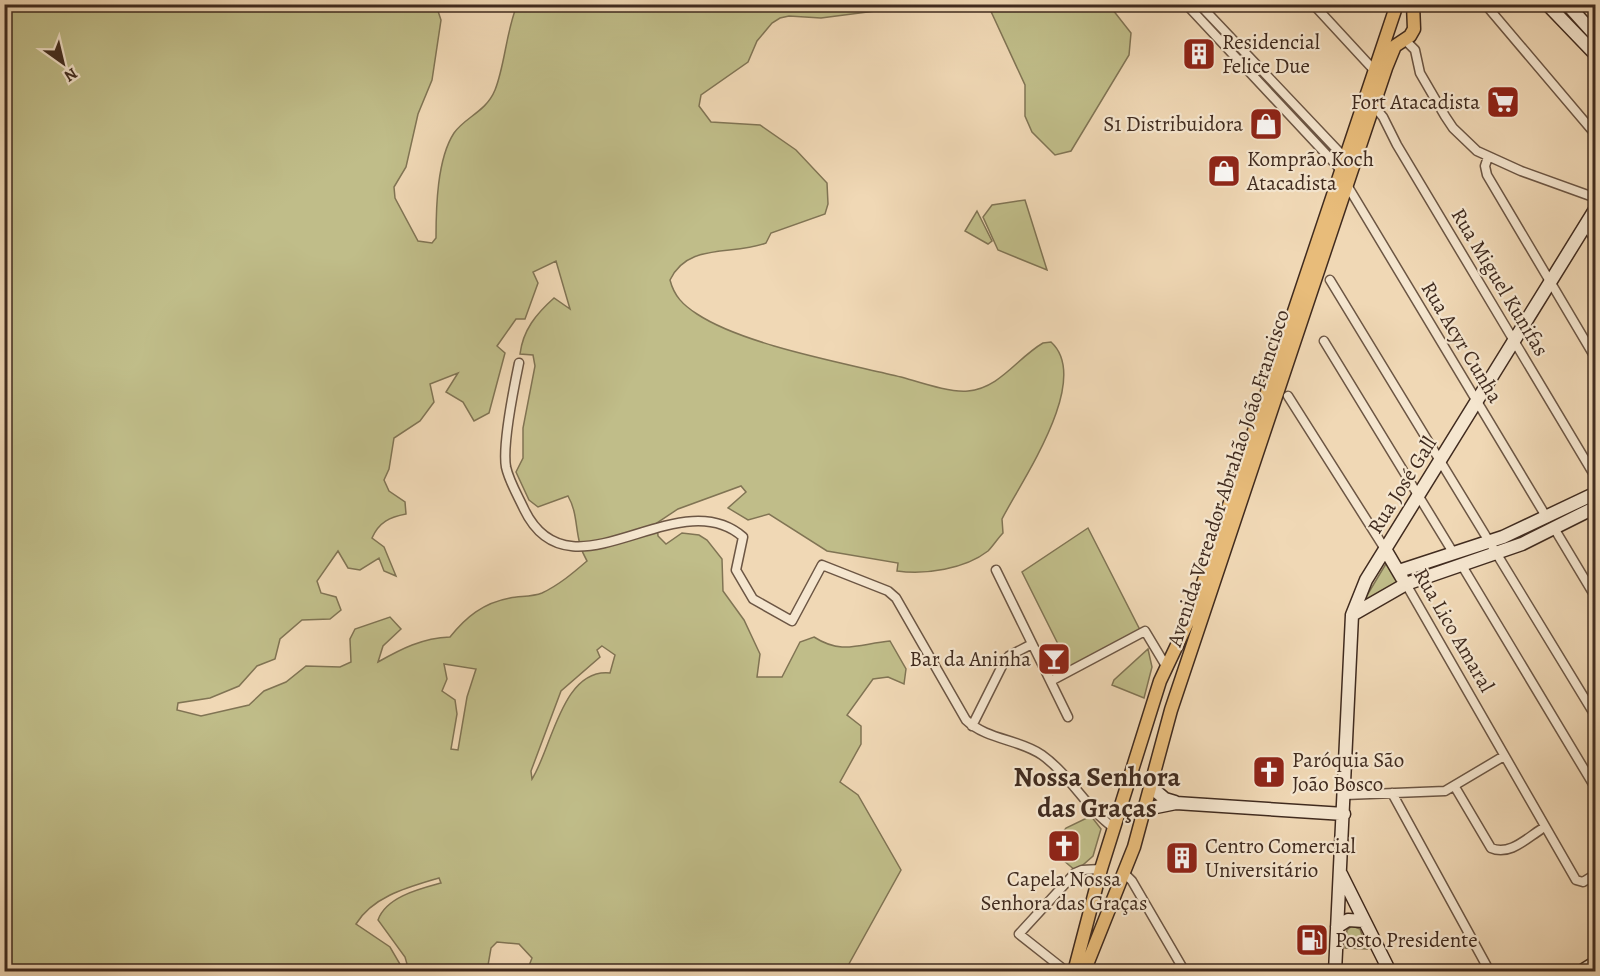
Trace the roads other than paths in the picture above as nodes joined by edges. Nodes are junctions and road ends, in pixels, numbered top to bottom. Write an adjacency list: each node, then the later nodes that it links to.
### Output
1 (1199, 4): 13 (street)
2 (1313, 4): 14 (street)
3 (1396, 4): 9 (main road, Avenida Vereador Abrahão João Francisco)
4 (1413, 4): 11 (main road, Avenida Vereador Abrahão João Francisco)
5 (1485, 4): 19 (street)
6 (1547, 4): 12 (main road)
7 (1567, 4): 10 (main road)
8 (1190, 6): 15 (street)
9 (1391, 20): 11 (main road); 14 (main road, Avenida Vereador Abrahão João Francisco)
10 (1596, 36)
11 (1404, 39): 16 (main road, Avenida Vereador Abrahão João Francisco); 20 (street)
12 (1594, 50)
13 (1257, 65): 15 (street); 17 (street)
14 (1373, 69): 21 (main road, Avenida Vereador Abrahão João Francisco)
15 (1250, 72): 18 (street)
16 (1373, 105): 22 (main road, Avenida Vereador Abrahão João Francisco); 29 (street, Rua Miguel Kunifas)
17 (1308, 119): 18 (street); 21 (street)
18 (1301, 127): 21 (street)
19 (1596, 135)
20 (1488, 157): 23 (street); 28 (street)
21 (1342, 163): 50 (main road, Avenida Vereador Abrahão João Francisco)
22 (1347, 185): 34 (street, Rua Acyr Cunha); 52 (main road, Avenida Vereador Abrahão João Francisco)
23 (1596, 198)
24 (1596, 208): 25 (main road, Rua José Gall)
25 (1585, 224): 26 (street); 28 (main road, Rua José Gall)
26 (1596, 242)
27 (1330, 280): 35 (street)
28 (1550, 282): 29 (main road, Rua José Gall); 31 (street)
29 (1514, 341): 34 (main road, Rua José Gall); 36 (street, Rua Miguel Kunifas)
30 (1324, 342): 38 (street)
31 (1596, 359)
32 (519, 363): 55 (street)
33 (1288, 396): 42 (street, Rua Lico Amaral)
34 (1477, 401): 35 (main road, Rua José Gall); 40 (street, Rua Acyr Cunha)
35 (1441, 459): 38 (main road, Rua José Gall); 41 (street)
36 (1596, 478)
37 (1596, 493): 40 (main road)
38 (1419, 494): 42 (main road, Rua José Gall); 43 (street)
39 (1596, 507): 40 (main road)
40 (1551, 523): 41 (main road); 47 (street, Rua Acyr Cunha)
41 (1494, 547): 43 (main road); 54 (street)
42 (1385, 549): 45 (main road, Rua Lico Amaral); 48 (main road, Rua José Gall)
43 (1458, 559): 45 (main road); 46 (main road); 59 (street)
44 (996, 570): 49 (street)
45 (1399, 571): 46 (main road, Rua Lico Amaral)
46 (1406, 584): 48 (main road); 56 (street, Rua Lico Amaral)
47 (1596, 598)
48 (1352, 615): 61 (main road, Rua José Gall)
49 (1032, 644): 51 (street); 55 (street)
50 (1166, 666): 51 (street); 52 (main road); 66 (main road, Avenida Vereador Abrahão João Francisco)
51 (1051, 681): 53 (street)
52 (1179, 688): 57 (main road, Avenida Vereador Abrahão João Francisco)
53 (1068, 717)
54 (1596, 717)
55 (972, 726): 66 (street)
56 (1504, 756): 58 (street); 72 (street, Rua Lico Amaral)
57 (1150, 787): 62 (main road); 63 (main road, Avenida Vereador Abrahão João Francisco)
58 (1455, 787): 60 (street); 67 (street)
59 (1596, 789)
60 (1392, 793): 61 (street); 83 (street)
61 (1345, 795): 65 (main road, Rua José Gall)
62 (1176, 803): 63 (main road); 64 (main road)
63 (1144, 813): 70 (main road, Avenida Vereador Abrahão João Francisco)
64 (1319, 813): 65 (main road); 68 (main road)
65 (1344, 814): 68 (main road, Rua José Gall)
66 (1113, 828): 69 (main road, Avenida Vereador Abrahão João Francisco)
67 (1540, 830)
68 (1343, 838): 71 (main road, Rua José Gall)
69 (1101, 869): 70 (main road); 78 (main road, Avenida Vereador Abrahão João Francisco); 78 (street)
70 (1124, 873): 79 (main road, Avenida Vereador Abrahão João Francisco); 80 (street)
71 (1340, 873): 73 (main road); 74 (main road, Rua José Gall)
72 (1596, 874)
73 (1354, 901): 74 (main road); 75 (main road)
74 (1337, 906): 76 (main road, Rua José Gall)
75 (1364, 921): 76 (main road); 82 (main road)
76 (1337, 927): 81 (main road, Rua José Gall)
77 (1596, 962): 84 (main road)
78 (1068, 970)
79 (1084, 972)
80 (1185, 972)
81 (1335, 972)
82 (1390, 972)
83 (1490, 972)
84 (1580, 972)

